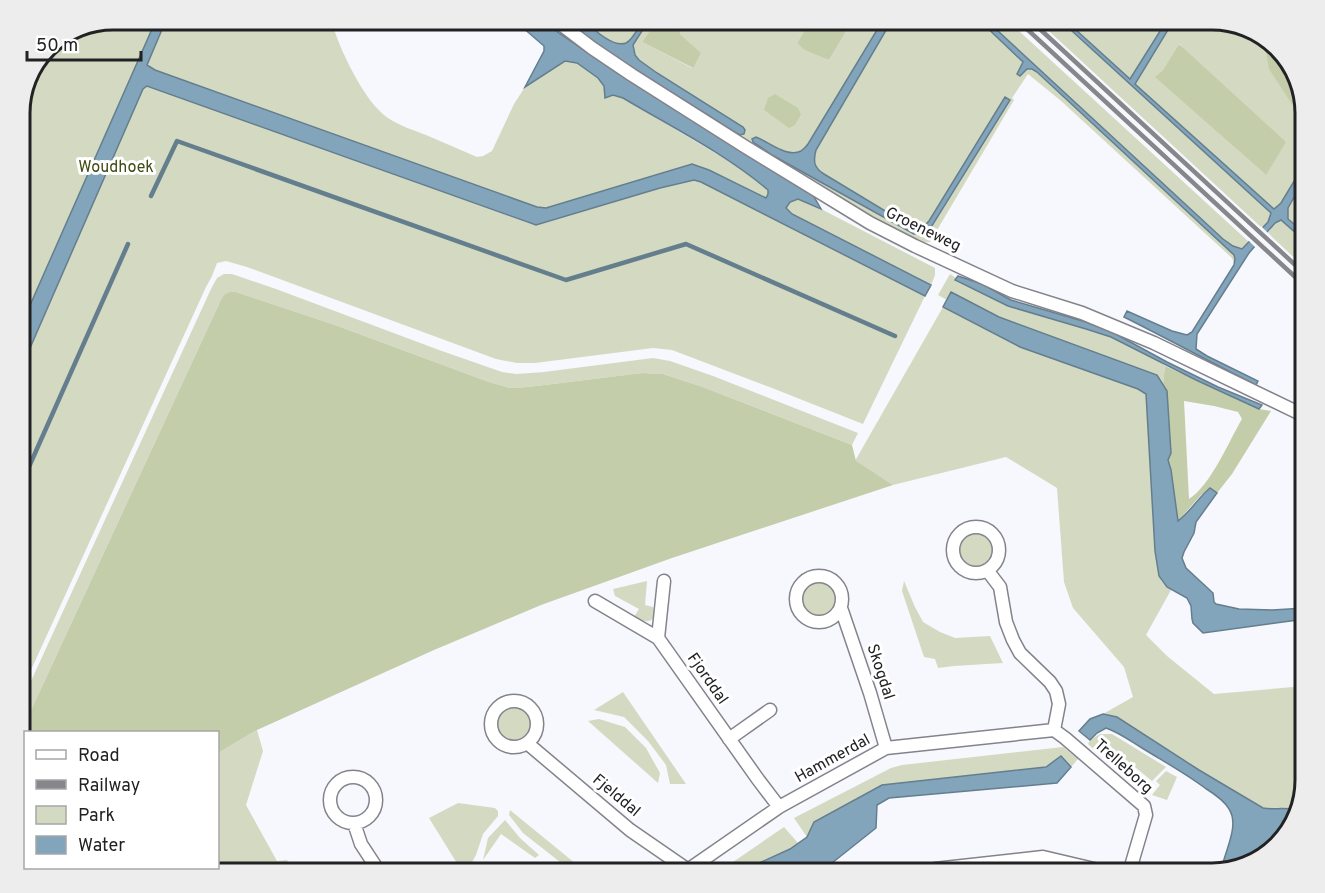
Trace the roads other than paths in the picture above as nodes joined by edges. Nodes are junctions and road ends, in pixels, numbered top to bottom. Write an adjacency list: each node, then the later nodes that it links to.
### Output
1 (568, 30): 2 (street, Groeneweg)
2 (1295, 411)
3 (987, 570): 9 (street)
4 (664, 581): 7 (street)
5 (595, 601): 7 (street, Fjorddal)
6 (841, 608): 12 (street, Skogdal)
7 (658, 638): 10 (street, Fjorddal)
8 (770, 711): 10 (street)
9 (1054, 730): 12 (street, Hammerdal); 20 (street, Trelleborg)
10 (729, 739): 13 (street, Fjorddal)
11 (527, 743): 16 (street, Fjelddal)
12 (886, 748): 13 (street, Hammerdal)
13 (779, 807): 17 (street, Hammerdal)
14 (354, 823): 15 (street)
15 (373, 863)
16 (676, 863)
17 (701, 863)
18 (981, 863): 19 (street)
19 (1071, 863)
20 (1132, 863)

